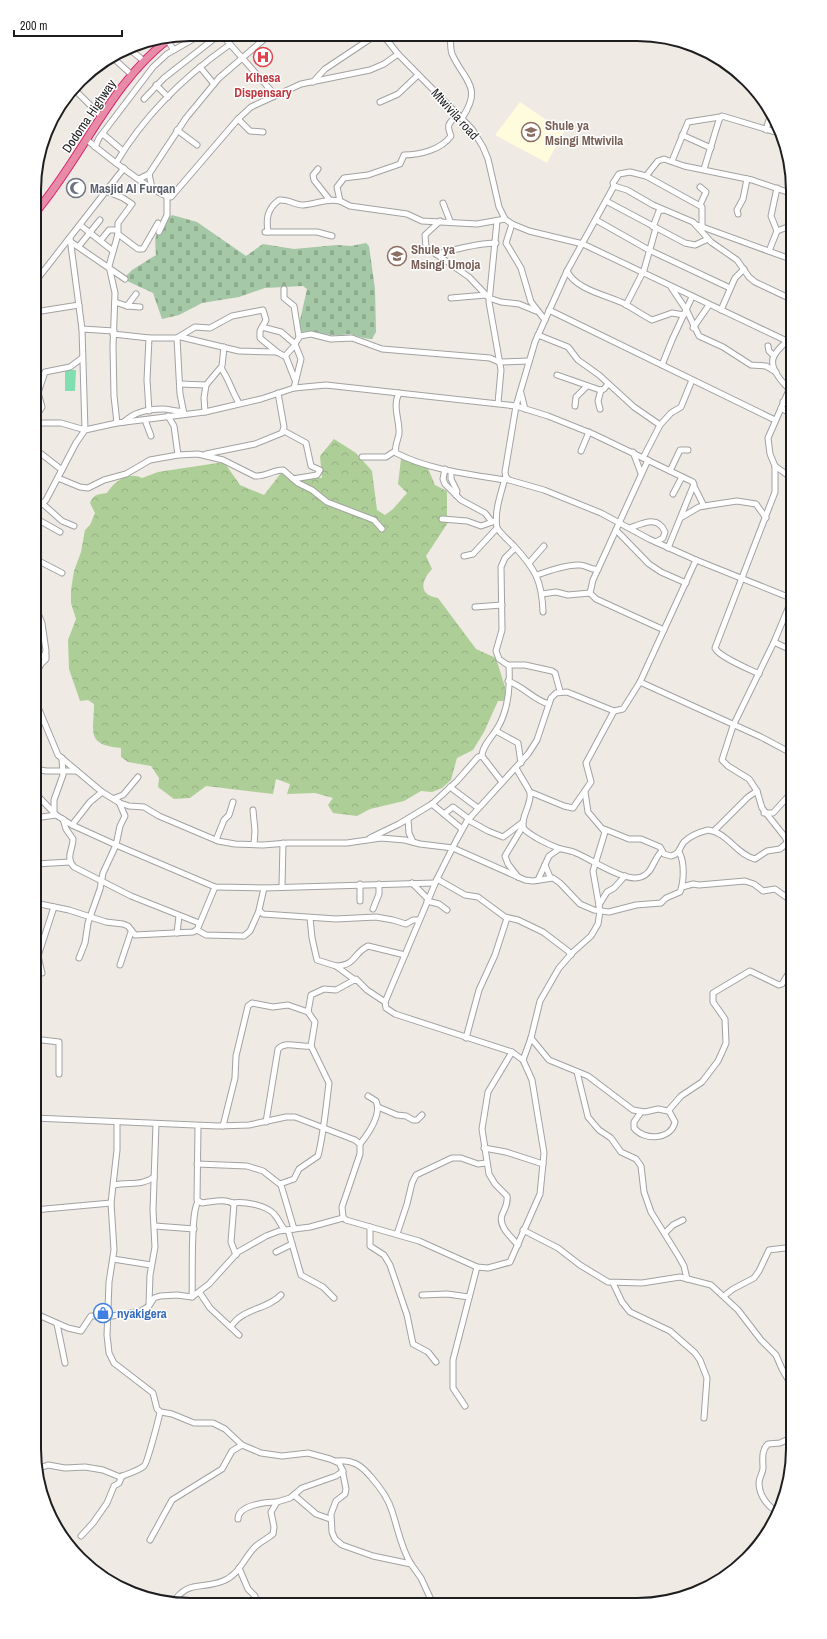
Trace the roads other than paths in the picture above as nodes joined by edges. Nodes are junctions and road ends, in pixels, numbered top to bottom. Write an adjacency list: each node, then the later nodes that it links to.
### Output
1 (190, 41): 11 (street)
2 (211, 41): 22 (street)
3 (226, 41): 10 (street)
4 (262, 41): 14 (street)
5 (367, 41): 20 (street)
6 (388, 41): 13 (street, Mtwivila road)
7 (451, 41): 28 (street)
8 (168, 43): 11 (street)
9 (155, 45): 16 (highway, Dodoma Highway)
10 (229, 45): 14 (street); 17 (street)
11 (174, 50): 37 (street)
12 (133, 52): 16 (street)
13 (398, 54): 19 (street, Mtwivila road); 20 (street)
14 (242, 58): 21 (street); 24 (street)
15 (116, 61): 18 (street)
16 (144, 61): 18 (highway, Dodoma Highway)
17 (200, 67): 21 (street); 25 (street)
18 (132, 75): 29 (highway, Dodoma Highway)
19 (418, 75): 27 (street); 28 (street, Mtwivila road)
20 (313, 82): 24 (street)
21 (214, 84): 33 (street)
22 (156, 86): 25 (street); 26 (street)
23 (78, 93): 29 (street)
24 (275, 95): 31 (street)
25 (168, 97): 43 (street)
26 (144, 99)
27 (380, 102)
28 (460, 116): 61 (street); 68 (street, Mtwivila road)
29 (102, 117): 39 (highway, Dodoma Highway)
30 (720, 117): 34 (street); 38 (street); 42 (street)
31 (238, 119): 35 (street); 59 (street)
32 (769, 120): 34 (street)
33 (177, 130): 40 (street); 49 (street)
34 (766, 130): 36 (street)
35 (264, 132)
36 (775, 132)
37 (103, 134): 41 (street); 43 (street)
38 (682, 134): 42 (street); 44 (street)
39 (87, 140): 41 (street); 65 (highway, Dodoma Highway)
40 (196, 145)
41 (95, 147): 45 (street)
42 (711, 148): 48 (street)
43 (123, 152): 45 (street)
44 (672, 161): 48 (street); 50 (street)
45 (116, 163): 46 (street)
46 (124, 168): 52 (street); 57 (street)
47 (318, 169): 60 (street)
48 (704, 169): 51 (street)
49 (150, 174): 52 (street); 55 (street)
50 (646, 176): 53 (street); 64 (street)
51 (747, 179): 56 (street); 67 (street)
52 (139, 180): 55 (street)
53 (614, 186): 62 (street); 66 (street)
54 (700, 187): 64 (street)
55 (152, 188): 59 (street)
56 (777, 188): 58 (street); 81 (street)
57 (106, 190): 75 (street); 83 (street)
58 (786, 191)
59 (167, 198): 84 (street)
60 (329, 199): 61 (street); 85 (street)
61 (340, 201): 71 (street)
62 (606, 201): 70 (street); 79 (street)
63 (443, 203): 72 (street)
64 (700, 205): 78 (street)
65 (41, 206)
66 (663, 210): 77 (street); 79 (street)
67 (738, 214)
68 (505, 219): 74 (street); 76 (street)
69 (100, 220): 82 (street)
70 (596, 220): 91 (street); 93 (street)
71 (440, 221): 72 (street); 96 (street)
72 (450, 221): 74 (street)
73 (158, 223): 83 (street)
74 (497, 223): 89 (street); 90 (street)
75 (80, 224): 82 (street); 87 (street)
76 (512, 224): 89 (street); 91 (street)
77 (696, 224): 78 (street); 86 (street)
78 (702, 226): 95 (street)
79 (654, 227): 86 (street); 93 (street)
80 (786, 228): 81 (street)
81 (777, 231): 95 (street)
82 (90, 232): 88 (street); 92 (street)
83 (117, 232): 88 (street); 94 (street)
84 (159, 232)
85 (332, 236)
86 (708, 239): 99 (street)
87 (70, 240): 92 (street); 102 (street); 114 (street)
88 (101, 240): 94 (street)
89 (506, 240): 121 (street)
90 (496, 243): 96 (street); 108 (street)
91 (583, 244): 100 (street); 101 (street)
92 (79, 246): 98 (street)
93 (649, 250): 101 (street); 105 (street)
94 (113, 251): 98 (street)
95 (769, 251): 97 (street)
96 (436, 254): 108 (street)
97 (786, 257)
98 (109, 266): 103 (street); 112 (street)
99 (744, 269): 105 (street); 110 (street)
100 (567, 271): 113 (street); 118 (street)
101 (642, 274): 104 (street); 113 (street)
102 (41, 275)
103 (125, 279)
104 (671, 287): 109 (street); 122 (street)
105 (730, 288): 119 (street)
106 (284, 289): 130 (street)
107 (136, 294): 116 (street)
108 (487, 297): 111 (street); 121 (street); 143 (street)
109 (692, 297): 115 (street); 122 (street)
110 (786, 297)
111 (451, 298)
112 (115, 302): 116 (street); 128 (street)
113 (626, 304): 122 (street)
114 (79, 305): 120 (street); 127 (street)
115 (709, 305): 119 (street); 123 (street)
116 (128, 306): 117 (street)
117 (140, 307)
118 (549, 310): 124 (street); 144 (street)
119 (721, 310): 133 (street)
120 (41, 311)
121 (536, 311): 124 (street)
122 (686, 313): 123 (street); 126 (street); 144 (street)
123 (700, 317): 126 (street)
124 (544, 320): 129 (street)
125 (262, 327): 132 (street); 135 (street); 138 (street)
126 (693, 328): 146 (street)
127 (82, 329): 128 (street); 141 (street)
128 (113, 333): 131 (street); 180 (street)
129 (538, 334): 142 (street); 152 (street)
130 (299, 337): 135 (street); 143 (street)
131 (149, 338): 132 (street); 171 (street)
132 (179, 338): 137 (street); 151 (street)
133 (786, 341)
134 (786, 342): 140 (street)
135 (295, 345): 139 (street); 148 (street)
136 (768, 346): 140 (street)
137 (224, 347): 138 (street); 145 (street)
138 (277, 352): 139 (street)
139 (285, 356): 148 (street)
140 (774, 356): 146 (street)
141 (82, 358): 150 (street); 182 (street)
142 (529, 361): 143 (street); 158 (street)
143 (499, 362): 165 (street)
144 (662, 365): 149 (street)
145 (221, 368): 153 (street); 164 (street)
146 (776, 372): 154 (street)
147 (556, 375): 155 (street)
148 (295, 380): 156 (street)
149 (692, 380): 177 (street); 181 (street)
150 (41, 383)
151 (180, 384): 153 (street); 174 (street)
152 (608, 384): 157 (street); 181 (street)
153 (206, 385): 173 (street)
154 (786, 385)
155 (587, 386): 157 (street); 167 (street)
156 (294, 388): 159 (street); 160 (street)
157 (601, 390): 170 (street)
158 (520, 392): 166 (street); 169 (street)
159 (278, 393): 164 (street); 183 (street)
160 (399, 393): 165 (street); 187 (street)
161 (786, 396): 163 (street)
162 (786, 401): 163 (street)
163 (783, 402): 168 (street)
164 (239, 403): 173 (street)
165 (498, 403): 166 (street)
166 (516, 406): 169 (street); 204 (street)
167 (575, 406)
168 (781, 408): 172 (street); 177 (street)
169 (525, 409): 184 (street)
170 (600, 409)
171 (148, 411): 174 (street); 178 (street)
172 (786, 411)
173 (205, 412): 174 (street)
174 (183, 413): 175 (street)
175 (168, 416): 176 (street); 192 (street)
176 (145, 420): 178 (street); 185 (street)
177 (775, 420): 195 (street)
178 (124, 423): 180 (street)
179 (41, 424): 182 (street)
180 (117, 424): 182 (street)
181 (660, 425): 194 (street)
182 (85, 430): 197 (street)
183 (284, 431): 191 (street); 205 (street)
184 (588, 432): 188 (street); 189 (street)
185 (151, 436)
186 (688, 450): 199 (street)
187 (395, 451): 193 (street); 196 (street)
188 (581, 451)
189 (633, 452): 194 (street); 200 (street)
190 (41, 454): 197 (street)
191 (202, 454): 192 (street); 205 (street)
192 (178, 455): 203 (street)
193 (362, 457)
194 (646, 459): 199 (street); 200 (street)
195 (775, 466): 201 (street); 212 (street)
196 (445, 469): 198 (street); 208 (street)
197 (62, 470): 203 (street)
198 (451, 471): 204 (street); 208 (street)
199 (670, 471): 202 (street)
200 (641, 473): 216 (street)
201 (786, 474)
202 (682, 477): 206 (street); 207 (street)
203 (58, 478): 209 (street)
204 (505, 478): 215 (street); 216 (street)
205 (293, 479): 220 (street)
206 (694, 486): 210 (street); 211 (street)
207 (673, 494)
208 (456, 495): 215 (street)
209 (43, 504): 217 (street)
210 (704, 506): 211 (street); 212 (street)
211 (682, 518): 226 (street)
212 (766, 518): 234 (street)
213 (442, 519): 215 (street)
214 (41, 521): 222 (street)
215 (494, 522): 218 (street)
216 (619, 522): 219 (street); 221 (street)
217 (74, 526)
218 (497, 528): 225 (street); 227 (street)
219 (630, 528): 223 (street); 223 (street)
220 (382, 529)
221 (616, 530): 231 (street); 235 (street)
222 (60, 532)
223 (656, 542): 226 (street)
224 (544, 546): 230 (street)
225 (516, 548): 230 (street); 239 (street)
226 (668, 548): 228 (street)
227 (464, 556)
228 (696, 560): 234 (street); 235 (street)
229 (41, 561): 232 (street)
230 (529, 563): 233 (street)
231 (598, 569): 233 (street); 236 (street)
232 (62, 573)
233 (537, 575): 237 (street)
234 (742, 579): 238 (street); 251 (street)
235 (686, 583): 244 (street)
236 (590, 593): 237 (street); 244 (street)
237 (542, 594): 241 (street)
238 (786, 597)
239 (502, 605): 240 (street); 250 (street)
240 (475, 607)
241 (543, 612)
242 (786, 613): 245 (street)
243 (41, 621): 247 (street)
244 (664, 630): 253 (street)
245 (774, 642): 246 (street); 251 (street)
246 (786, 648)
247 (46, 654): 248 (street); 249 (street)
248 (41, 655)
249 (41, 664)
250 (508, 665): 252 (street); 254 (street)
251 (759, 674): 258 (street)
252 (508, 681): 255 (street); 259 (street)
253 (640, 682): 256 (street); 258 (street)
254 (560, 691): 255 (street); 256 (street)
255 (549, 704): 263 (street)
256 (614, 711): 274 (street)
257 (41, 716): 262 (street)
258 (733, 726): 260 (street); 271 (street)
259 (496, 730): 261 (street); 263 (street)
260 (786, 751)
261 (482, 756): 269 (street); 270 (street)
262 (62, 758): 266 (street); 267 (street)
263 (521, 762): 264 (street)
264 (516, 768): 269 (street); 273 (street)
265 (41, 770): 266 (street)
266 (63, 770): 267 (street); 285 (street)
267 (78, 771): 272 (street)
268 (138, 777): 277 (street)
269 (502, 782): 281 (street)
270 (450, 787): 280 (street); 281 (street)
271 (757, 791): 284 (street); 295 (street)
272 (102, 792): 277 (street); 292 (street)
273 (530, 792): 279 (street); 291 (street)
274 (585, 792): 279 (street); 282 (street)
275 (41, 799): 285 (street)
276 (786, 799): 284 (street)
277 (117, 800): 297 (street); 303 (street)
278 (233, 802): 297 (street)
279 (577, 803): 282 (street)
280 (432, 804): 286 (street); 289 (street)
281 (478, 808): 290 (street)
282 (587, 808): 294 (street)
283 (253, 810): 301 (street)
284 (764, 813): 296 (street)
285 (55, 814): 287 (street); 288 (street)
286 (444, 814): 290 (street); 293 (street)
287 (41, 817)
288 (63, 819): 292 (street); 308 (street)
289 (408, 819): 298 (street); 299 (street)
290 (469, 819): 291 (street); 293 (street)
291 (523, 824): 305 (street); 313 (street)
292 (72, 825): 303 (street)
293 (462, 829): 304 (street)
294 (604, 829): 306 (street); 309 (street)
295 (714, 831): 302 (street); 307 (street)
296 (786, 839)
297 (216, 840): 301 (street)
298 (366, 840): 299 (street); 300 (street)
299 (412, 842): 304 (street)
300 (283, 843): 301 (street); 321 (street)
301 (254, 844)
302 (786, 844)
303 (116, 846): 315 (street); 322 (street)
304 (453, 848): 313 (street); 317 (street)
305 (559, 849): 309 (street); 311 (street)
306 (662, 851): 307 (street); 312 (street)
307 (679, 852): 324 (street)
308 (70, 862): 310 (street); 315 (street)
309 (595, 862): 312 (street); 329 (street)
310 (41, 864)
311 (545, 865): 314 (street); 316 (street)
312 (625, 876): 329 (street)
313 (519, 877): 316 (street)
314 (550, 877): 316 (street); 334 (street)
315 (102, 880): 335 (street); 336 (street)
316 (538, 880)
317 (436, 881): 318 (street); 326 (street); 338 (street)
318 (412, 883): 320 (street); 326 (street)
319 (360, 884): 320 (street); 321 (street); 327 (street)
320 (379, 884): 331 (street)
321 (282, 886): 323 (street)
322 (215, 887): 323 (street); 340 (street)
323 (264, 888): 333 (street)
324 (682, 888): 325 (street); 334 (street)
325 (786, 897)
326 (428, 900): 332 (street); 339 (street)
327 (360, 901)
328 (41, 904): 330 (street)
329 (599, 905): 334 (street)
330 (54, 907): 335 (street); 344 (street)
331 (374, 909)
332 (447, 910)
333 (259, 911): 337 (street); 341 (street)
334 (600, 911): 345 (street)
335 (90, 916): 342 (street); 347 (street)
336 (179, 916): 340 (street); 343 (street)
337 (310, 918): 339 (street); 349 (street)
338 (507, 918): 345 (street); 356 (street)
339 (419, 920): 346 (street)
340 (199, 924): 341 (street)
341 (197, 930): 343 (street)
342 (131, 932): 343 (street); 348 (street)
343 (177, 933)
344 (41, 947)
345 (571, 954): 357 (street)
346 (405, 955): 349 (street); 354 (street)
347 (79, 958)
348 (120, 964)
349 (336, 966): 353 (street)
350 (41, 969): 351 (street)
351 (42, 973)
352 (786, 977): 366 (street)
353 (355, 980): 354 (street); 355 (street)
354 (385, 1002): 356 (street)
355 (308, 1012): 359 (street); 374 (street)
356 (466, 1038): 360 (street)
357 (531, 1038): 361 (street); 362 (street)
358 (41, 1040): 363 (street)
359 (311, 1046): 371 (street); 375 (street)
360 (512, 1052): 361 (street); 377 (street)
361 (523, 1060): 380 (street)
362 (577, 1072): 367 (street); 396 (street)
363 (59, 1074)
364 (368, 1096): 365 (street)
365 (378, 1107): 368 (street); 376 (street)
366 (668, 1111): 367 (street); 367 (street)
367 (641, 1112)
368 (422, 1116)
369 (41, 1118): 370 (street)
370 (117, 1122): 372 (street); 383 (street)
371 (266, 1122): 374 (street); 375 (street)
372 (156, 1124): 373 (street); 381 (street)
373 (198, 1126): 374 (street); 379 (street)
374 (223, 1126)
375 (324, 1128): 376 (street); 382 (street)
376 (360, 1144): 388 (street)
377 (484, 1148): 378 (street); 380 (street)
378 (486, 1163): 397 (street); 399 (street)
379 (197, 1164): 382 (street); 384 (street)
380 (543, 1164): 395 (street)
381 (154, 1176): 383 (street); 390 (street)
382 (280, 1184): 393 (street)
383 (114, 1185): 385 (street)
384 (198, 1202): 386 (street); 392 (street)
385 (111, 1203): 387 (street); 403 (street)
386 (232, 1203): 394 (street); 402 (street)
387 (41, 1209)
388 (343, 1218): 391 (street); 393 (street)
389 (683, 1220): 396 (street)
390 (155, 1226): 392 (street); 404 (street)
391 (370, 1226): 397 (street); 421 (street)
392 (194, 1229): 412 (street)
393 (294, 1229): 394 (street)
394 (286, 1230): 398 (street); 402 (street)
395 (523, 1230): 399 (street); 407 (street)
396 (665, 1233): 406 (street)
397 (396, 1234): 405 (street)
398 (292, 1244): 401 (street); 414 (street)
399 (518, 1245): 405 (street)
400 (786, 1248): 411 (street)
401 (276, 1252)
402 (236, 1255): 408 (street)
403 (113, 1259): 404 (street); 417 (street)
404 (151, 1265): 415 (street)
405 (477, 1267): 413 (street)
406 (687, 1279): 407 (street); 411 (street)
407 (613, 1283): 426 (street)
408 (200, 1293): 412 (street); 419 (street)
409 (281, 1295): 419 (street)
410 (422, 1295): 413 (street)
411 (724, 1296): 423 (street)
412 (192, 1297): 415 (street)
413 (469, 1297): 424 (street)
414 (334, 1298)
415 (149, 1306): 417 (street)
416 (41, 1316): 418 (street)
417 (108, 1317): 418 (street); 425 (street)
418 (57, 1324): 422 (street)
419 (231, 1327): 420 (street)
420 (239, 1335)
421 (436, 1362)
422 (65, 1363)
423 (786, 1376)
424 (464, 1406)
425 (160, 1412): 428 (street); 432 (street)
426 (704, 1418)
427 (786, 1440): 435 (street)
428 (242, 1445): 429 (street); 439 (street)
429 (336, 1461): 431 (street); 440 (street)
430 (42, 1467): 432 (street)
431 (343, 1471): 433 (street); 437 (street)
432 (122, 1476): 438 (street)
433 (294, 1495): 434 (street); 437 (street)
434 (277, 1502): 436 (street); 441 (street)
435 (774, 1509)
436 (238, 1519)
437 (330, 1519): 440 (street)
438 (81, 1536)
439 (150, 1540)
440 (411, 1564): 444 (street)
441 (239, 1568): 442 (street); 443 (street)
442 (176, 1598)
443 (255, 1598)
444 (430, 1598)

